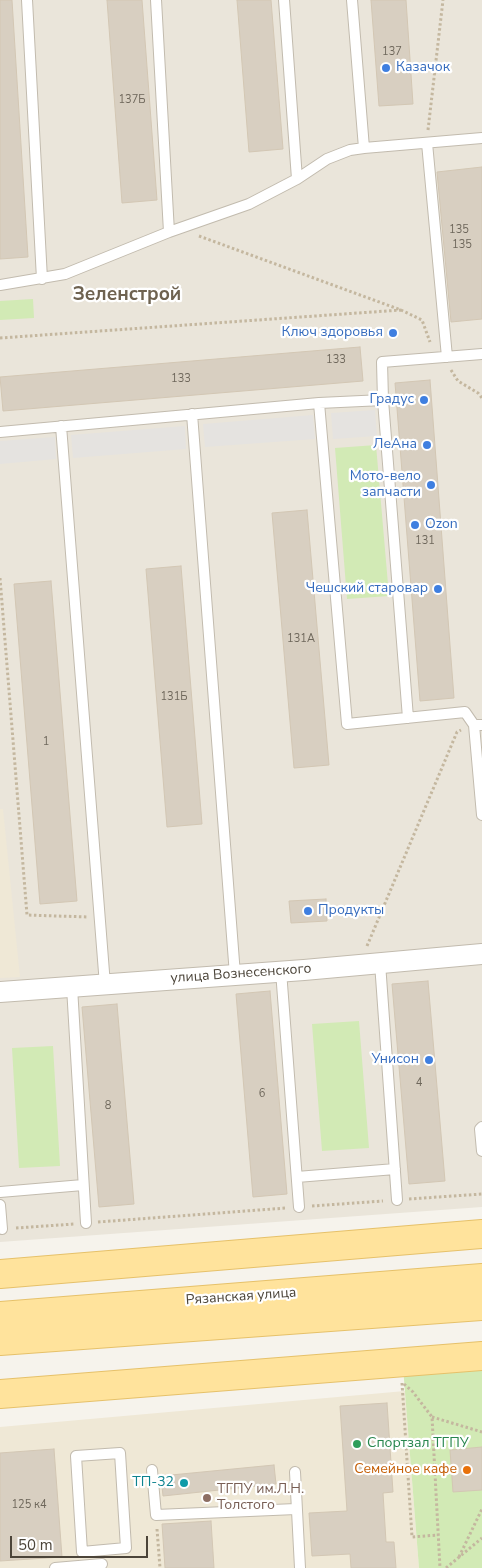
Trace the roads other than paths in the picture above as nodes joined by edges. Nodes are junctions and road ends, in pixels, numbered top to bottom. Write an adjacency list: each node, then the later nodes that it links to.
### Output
1 (27, 0): 10 (lane)
2 (156, 0): 9 (lane)
3 (284, 0): 8 (lane)
4 (352, 0): 7 (lane)
5 (482, 138): 6 (lane)
6 (427, 143): 7 (lane); 13 (lane)
7 (364, 148): 8 (lane)
8 (297, 180): 9 (lane)
9 (169, 232): 10 (lane)
10 (42, 279): 11 (lane)
11 (0, 285)
12 (482, 354): 13 (lane)
13 (442, 357): 14 (lane)
14 (383, 400): 15 (lane); 19 (lane)
15 (319, 403): 16 (lane); 19 (lane)
16 (192, 414): 17 (lane); 25 (lane)
17 (62, 426): 18 (lane); 26 (lane)
18 (0, 432)
19 (408, 718): 20 (lane)
20 (478, 725): 21 (lane)
21 (482, 815)
22 (482, 954): 23 (street, улица Вознесенского)
23 (380, 963): 24 (street, улица Вознесенского); 31 (lane)
24 (281, 971): 25 (street, улица Вознесенского); 32 (lane)
25 (235, 975): 26 (street, улица Вознесенского)
26 (105, 985): 27 (street, улица Вознесенского)
27 (72, 987): 28 (street, улица Вознесенского); 33 (lane)
28 (0, 992)
29 (482, 1126): 30 (lane)
30 (482, 1151)
31 (394, 1169): 32 (lane); 35 (lane)
32 (297, 1177): 37 (lane)
33 (84, 1185): 34 (lane); 38 (lane)
34 (0, 1192)
35 (397, 1200)
36 (0, 1205): 39 (lane)
37 (299, 1207)
38 (86, 1223)
39 (2, 1230)
40 (482, 1234): 41 (main road)
41 (0, 1274)
42 (482, 1278): 44 (main road, Рязанская улица)
43 (482, 1306): 45 (main road, Рязанская улица)
44 (0, 1316)
45 (0, 1342)
46 (482, 1356): 47 (main road)
47 (0, 1394)
48 (152, 1470): 50 (lane)
49 (295, 1472): 50 (lane)
50 (296, 1509): 54 (lane)
51 (102, 1550): 51 (lane); 52 (lane)
52 (103, 1566): 53 (lane)
53 (55, 1568)
54 (300, 1568)

